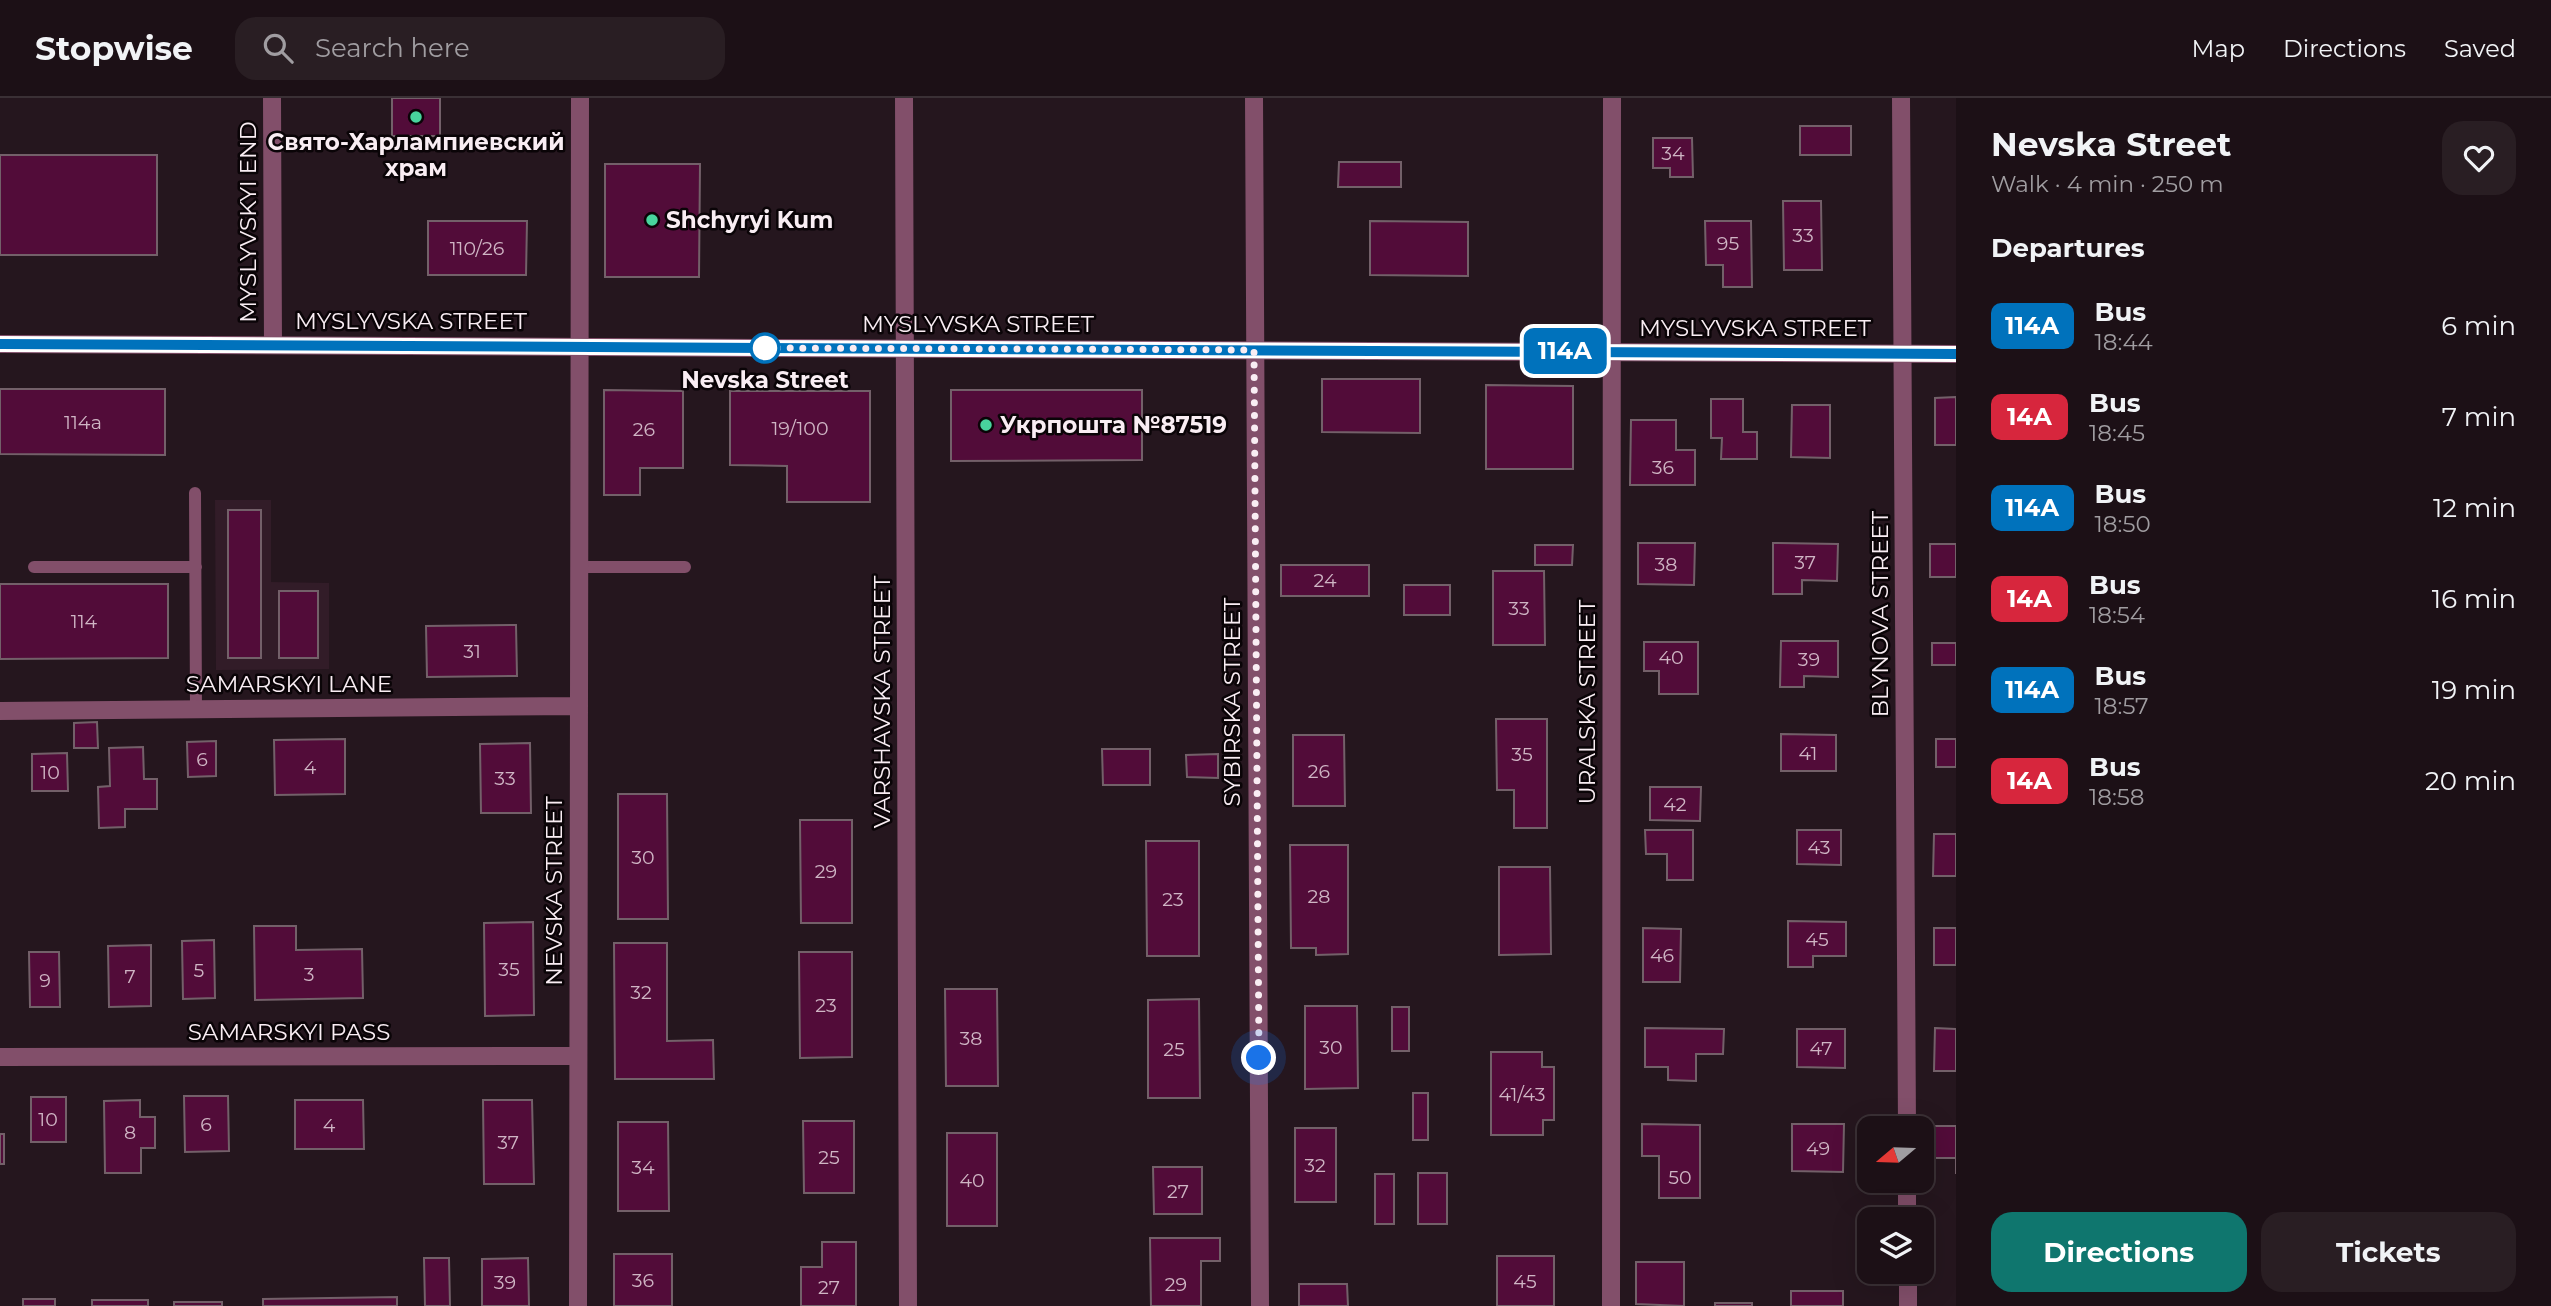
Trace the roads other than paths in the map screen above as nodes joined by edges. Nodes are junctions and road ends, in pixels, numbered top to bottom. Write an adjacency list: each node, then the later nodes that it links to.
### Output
1 (272, 98): 8 (street, MYSLYVSKYI END)
2 (580, 98): 9 (street, NEVSKA STREET)
3 (904, 98): 10 (street, VARSHAVSKA STREET)
4 (1254, 98): 11 (street, SYBIRSKA STREET)
5 (1612, 98): 12 (street, URALSKA STREET)
6 (1901, 98): 13 (street, BLYNOVA STREET)
7 (0, 344): 8 (street, MYSLYVSKA STREET)
8 (273, 345): 9 (street, MYSLYVSKA STREET)
9 (579, 347): 10 (street, MYSLYVSKA STREET); 18 (street, NEVSKA STREET)
10 (905, 348): 11 (street, MYSLYVSKA STREET); 28 (street, VARSHAVSKA STREET)
11 (1254, 350): 12 (street, MYSLYVSKA STREET); 29 (street, SYBIRSKA STREET)
12 (1612, 352): 13 (street, MYSLYVSKA STREET); 30 (street, URALSKA STREET)
13 (1902, 353): 14 (street, MYSLYVSKA STREET); 25 (street, BLYNOVA STREET)
14 (1956, 354)
15 (195, 493): 17 (lane)
16 (34, 567): 17 (lane)
17 (196, 567): 21 (lane)
18 (579, 567): 19 (lane); 20 (street, NEVSKA STREET)
19 (685, 567)
20 (579, 706): 21 (street, SAMARSKYI LANE); 23 (street, NEVSKA STREET)
21 (196, 709): 22 (street, SAMARSKYI LANE)
22 (0, 710)
23 (578, 1056): 24 (street, SAMARSKYI PASS); 27 (street, NEVSKA STREET)
24 (0, 1057)
25 (1907, 1116)
26 (1908, 1284): 31 (street)
27 (578, 1306)
28 (908, 1306)
29 (1260, 1306)
30 (1611, 1306)
31 (1908, 1306)

